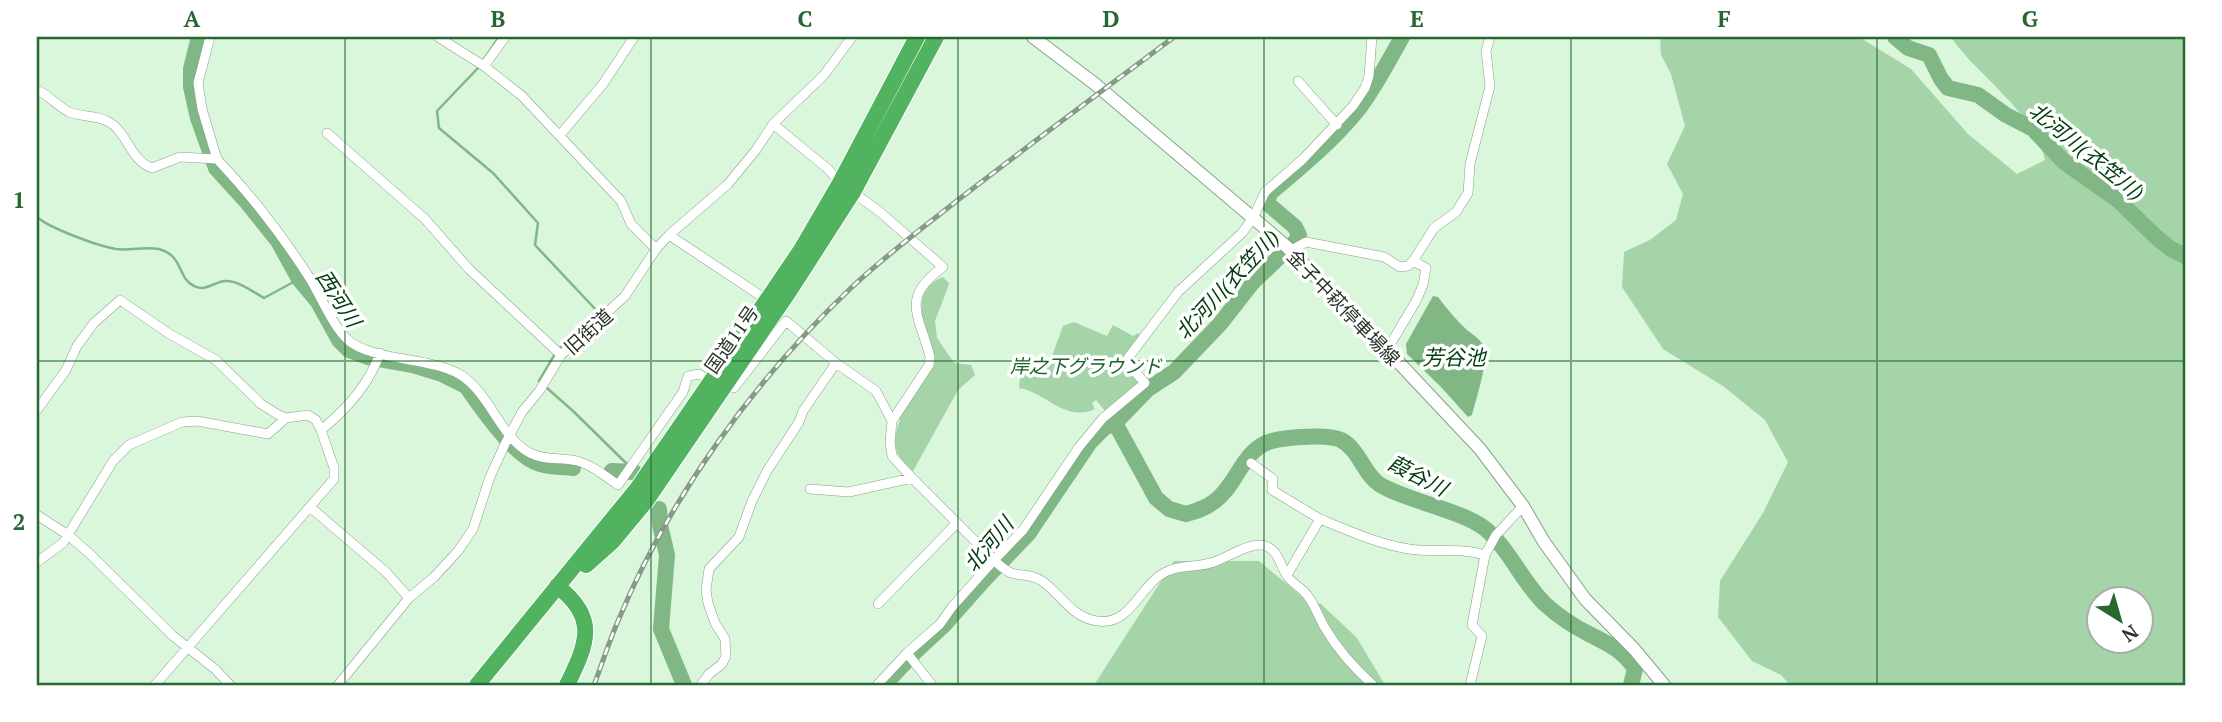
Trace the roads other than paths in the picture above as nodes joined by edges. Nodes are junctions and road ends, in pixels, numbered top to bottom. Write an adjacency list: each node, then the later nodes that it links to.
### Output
1 (210, 37): 18 (street)
2 (438, 37): 11 (street)
3 (505, 37): 11 (street)
4 (634, 37): 17 (street)
5 (852, 37): 14 (street, 旧街道)
6 (917, 37): 19 (highway, 国道11号)
7 (936, 37): 19 (highway, 国道11号)
8 (1033, 37): 20 (main road, 金子中萩停車場線)
9 (1372, 37): 15 (street)
10 (1490, 37): 24 (street)
11 (481, 64): 17 (street)
12 (1298, 81): 15 (street)
13 (37, 90): 18 (street)
14 (773, 124): 19 (street); 21 (street, 旧街道)
15 (1337, 125): 20 (street)
16 (327, 132): 27 (street)
17 (560, 135): 23 (street)
18 (214, 159): 28 (street)
19 (847, 188): 25 (highway, 国道11号); 30 (highway, 国道11号); 33 (street)
20 (1253, 218): 22 (main road, 金子中萩停車場線); 47 (street)
21 (669, 235): 23 (street, 旧街道); 25 (street)
22 (1288, 249): 24 (street); 26 (main road, 金子中萩停車場線)
23 (656, 250): 27 (street, 旧街道)
24 (1413, 261): 26 (street)
25 (767, 300): 30 (highway, 国道11号)
26 (1387, 350): 39 (main road, 金子中萩停車場線)
27 (558, 352): 35 (street, 旧街道)
28 (379, 358): 34 (street); 35 (street)
29 (836, 363): 30 (street); 33 (street); 59 (street)
30 (717, 384): 35 (street); 49 (highway, 国道11号)
31 (37, 410): 32 (street)
32 (286, 418): 34 (street); 44 (street)
33 (892, 421): 37 (street)
34 (321, 430): 40 (street)
35 (508, 438): 50 (street, 旧街道)
36 (1251, 463): 42 (street)
37 (912, 478): 38 (street); 43 (street)
38 (810, 489)
39 (1523, 506): 45 (street); 64 (main road, 金子中萩停車場線)
40 (310, 507): 50 (street); 52 (street)
41 (37, 515): 44 (street)
42 (1320, 519): 45 (street); 48 (street)
43 (957, 523): 47 (street); 51 (street)
44 (68, 535): 46 (street); 52 (street)
45 (1485, 555): 63 (street)
46 (37, 562)
47 (998, 563): 48 (street); 53 (street)
48 (1287, 575): 62 (street)
49 (560, 589): 57 (highway, 国道11号); 58 (highway)
50 (409, 598): 56 (street, 旧街道)
51 (878, 604)
52 (188, 648): 54 (street); 55 (street)
53 (909, 656): 60 (street); 61 (street)
54 (155, 685)
55 (230, 685)
56 (338, 685)
57 (477, 685)
58 (567, 685)
59 (701, 685)
60 (877, 685)
61 (932, 685)
62 (1373, 685)
63 (1470, 685)
64 (1664, 685)

